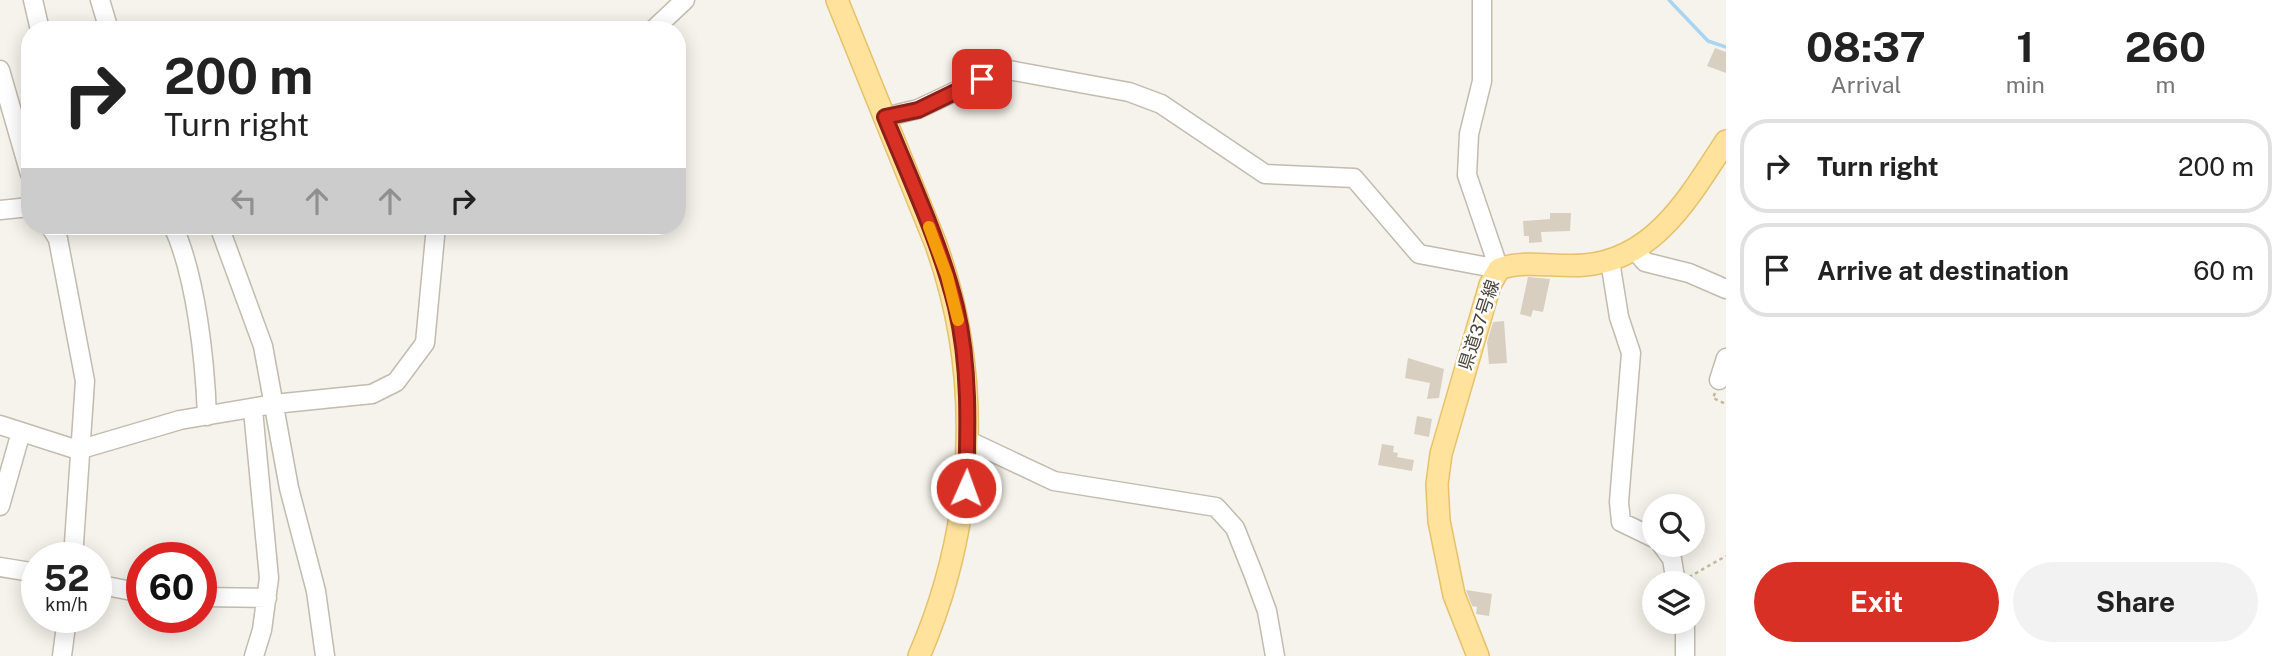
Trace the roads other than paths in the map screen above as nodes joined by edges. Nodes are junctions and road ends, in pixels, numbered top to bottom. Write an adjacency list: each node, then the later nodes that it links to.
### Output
1 (33, 0): 6 (street)
2 (100, 0): 7 (street)
3 (685, 0): 8 (street)
4 (837, 0): 10 (main road)
5 (1482, 0): 21 (street)
6 (38, 21)
7 (106, 21)
8 (663, 21)
9 (0, 70): 12 (street)
10 (885, 117): 21 (street); 30 (main road)
11 (1726, 141): 19 (main road, 県道37号線)
12 (21, 143)
13 (21, 208): 14 (street)
14 (0, 210)
15 (56, 235): 31 (street)
16 (177, 235): 27 (street)
17 (222, 235): 25 (street)
18 (435, 235): 25 (street)
19 (1635, 250): 20 (main road, 県道37号線); 22 (street)
20 (1610, 261): 21 (main road, 県道37号線); 33 (street)
21 (1499, 269): 46 (main road, 県道37号線)
22 (1726, 289)
23 (1726, 358): 24 (street)
24 (1719, 380)
25 (274, 404): 26 (street); 43 (street)
26 (253, 410): 27 (street); 38 (street)
27 (207, 416): 31 (street)
28 (0, 425): 29 (street)
29 (21, 432): 31 (street); 32 (street)
30 (967, 440): 44 (main road); 45 (street)
31 (78, 450): 34 (street)
32 (0, 506)
33 (1642, 532)
34 (74, 542)
35 (0, 567): 36 (street)
36 (21, 570)
37 (217, 597): 38 (street)
38 (267, 598): 42 (street)
39 (65, 633): 41 (street)
40 (1685, 634): 47 (street)
41 (62, 656)
42 (254, 656)
43 (326, 656)
44 (919, 656)
45 (1275, 656)
46 (1478, 656)
47 (1685, 656)

